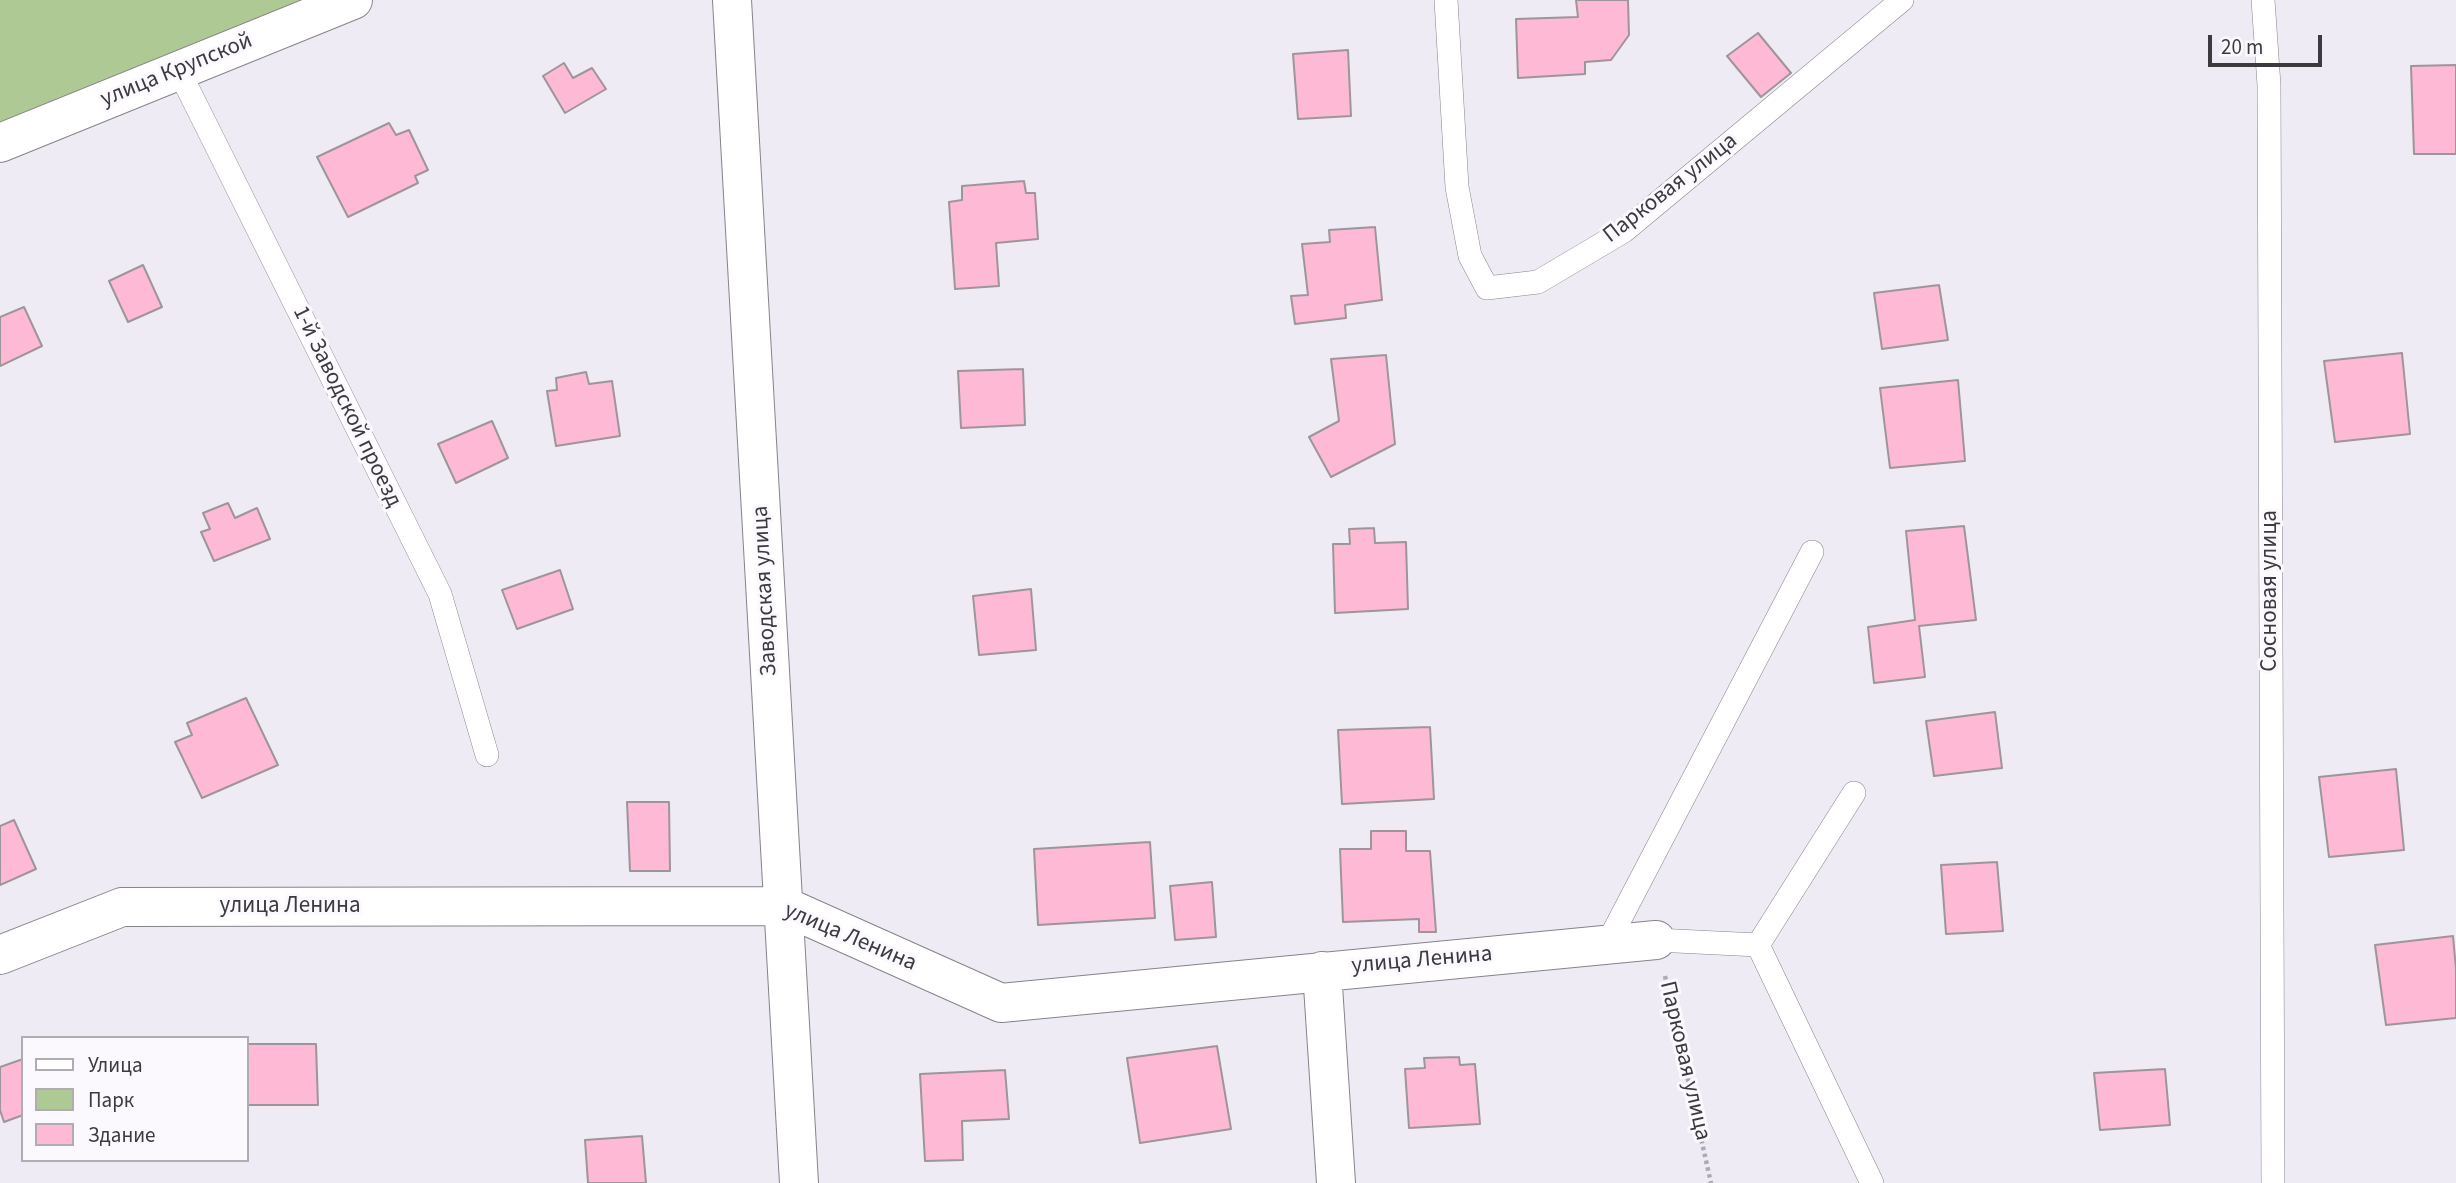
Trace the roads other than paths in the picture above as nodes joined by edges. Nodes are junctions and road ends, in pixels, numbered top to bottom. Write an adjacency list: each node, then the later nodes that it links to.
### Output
1 (353, 0): 6 (street, улица Крупской)
2 (732, 0): 11 (street, Заводская улица)
3 (1446, 0): 4 (lane, Парковая улица)
4 (1902, 0)
5 (2263, 0): 20 (lane, Сосновая улица)
6 (179, 71): 7 (street, улица Крупской); 9 (lane, 1-й Заводской проезд)
7 (0, 143)
8 (1812, 552): 13 (lane)
9 (487, 755)
10 (1854, 793): 14 (lane)
11 (784, 906): 15 (street, улица Ленина); 16 (street, улица Ленина); 17 (street, Заводская улица)
12 (1656, 940): 13 (street, улица Ленина); 14 (lane)
13 (1607, 944): 16 (street, улица Ленина)
14 (1758, 945): 19 (lane)
15 (0, 955)
16 (1322, 971): 18 (street)
17 (799, 1183)
18 (1336, 1183)
19 (1872, 1183)
20 (2273, 1183)

